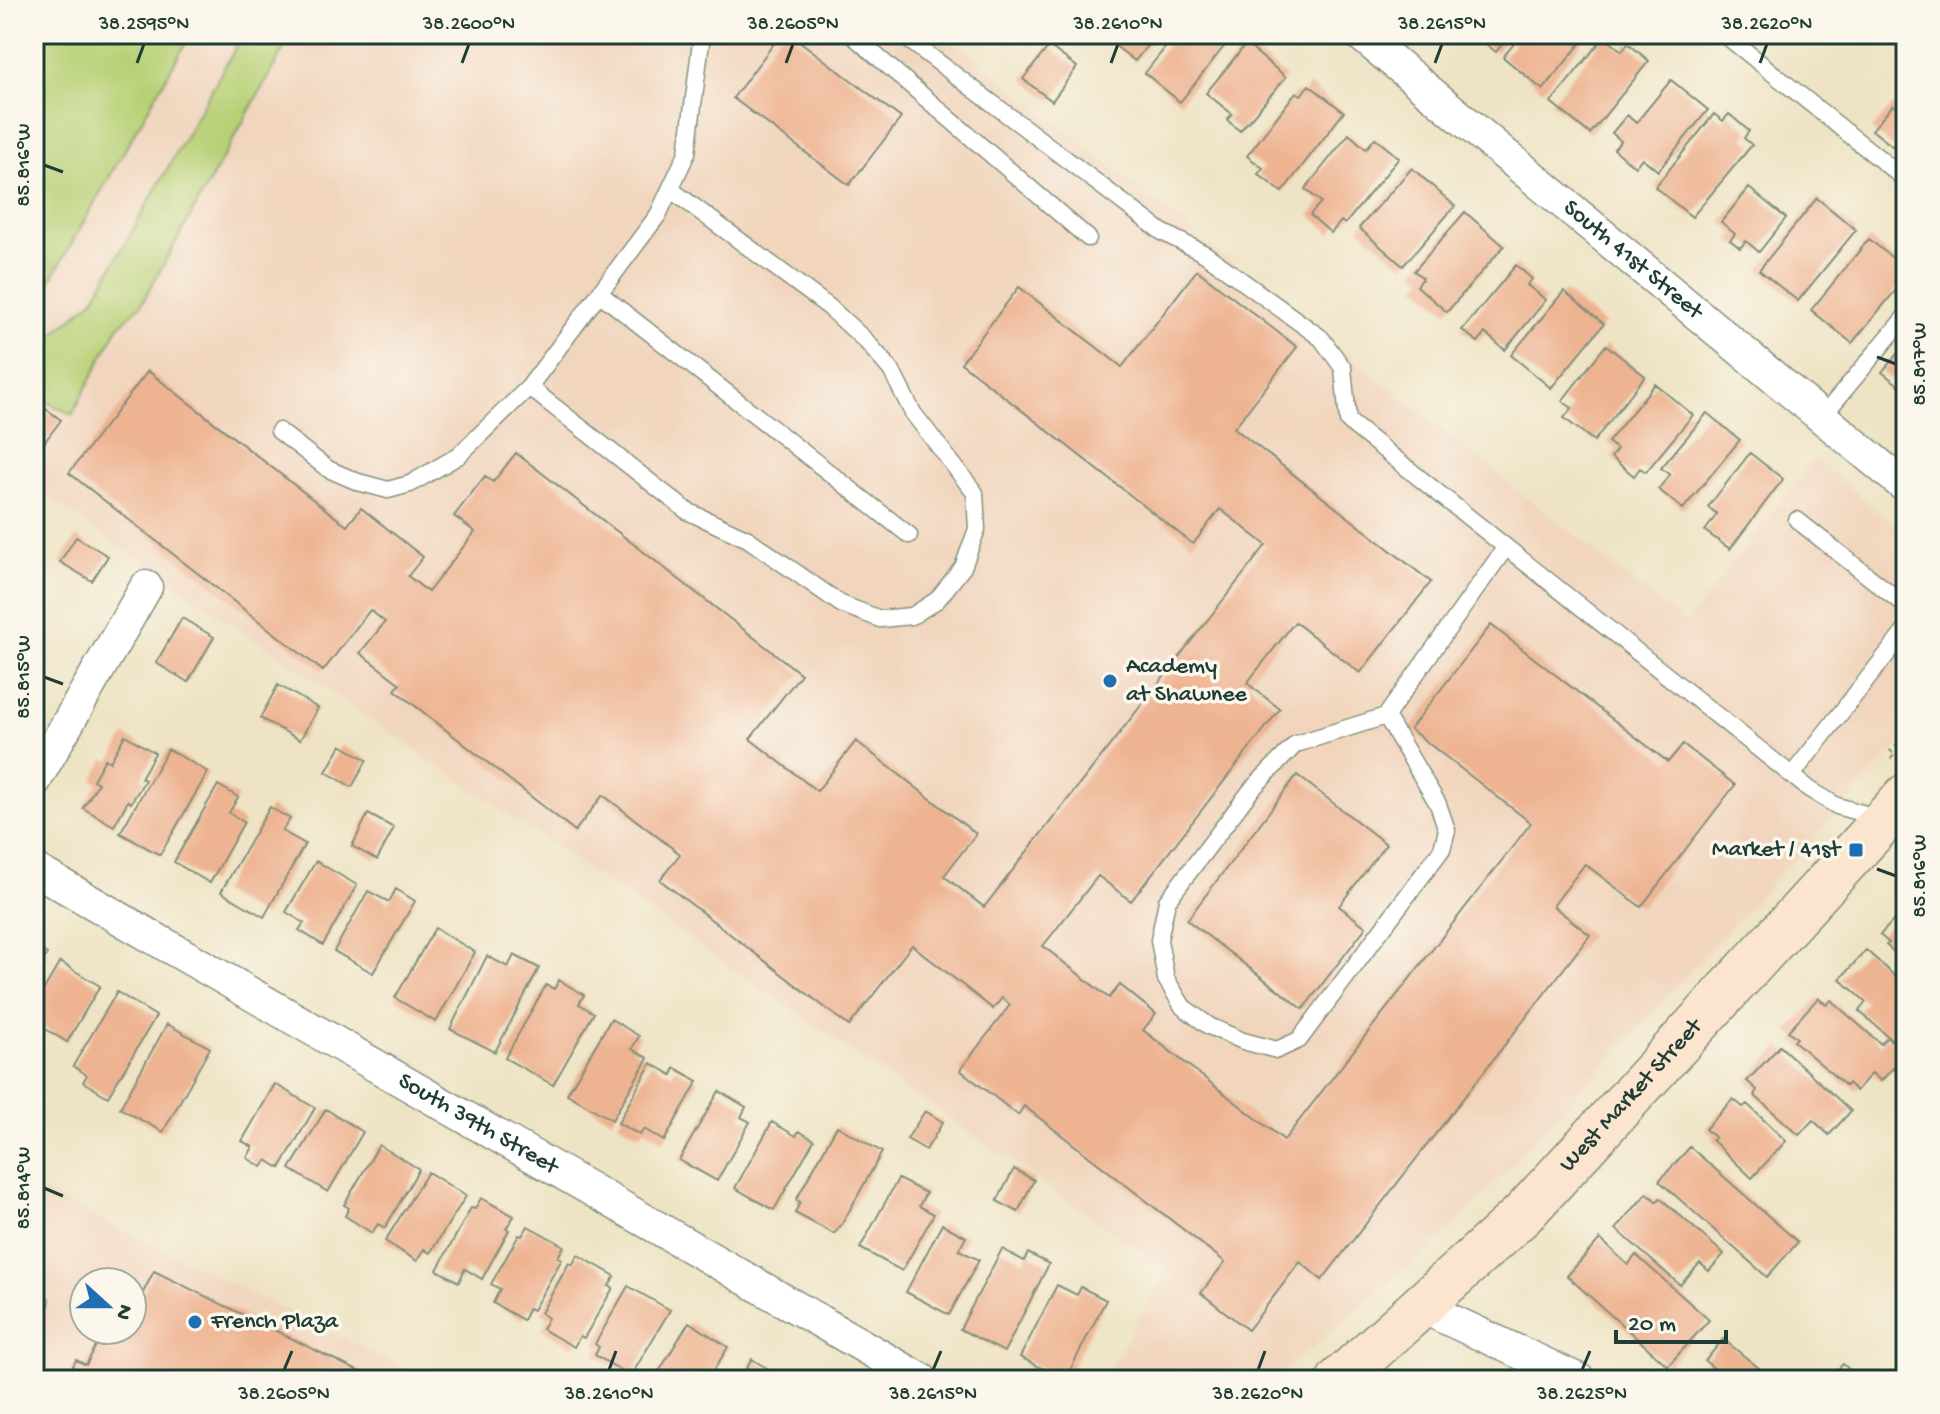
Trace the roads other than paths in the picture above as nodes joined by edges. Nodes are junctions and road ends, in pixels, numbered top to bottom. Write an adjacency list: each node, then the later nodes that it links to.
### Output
1 (702, 34): 7 (lane)
2 (851, 34): 8 (lane)
3 (901, 34): 17 (lane)
4 (1360, 34): 12 (street, South 41st Street)
5 (1724, 34): 6 (lane)
6 (1906, 180)
7 (670, 189): 9 (lane); 11 (lane)
8 (1088, 238)
9 (599, 293): 11 (lane); 16 (lane)
10 (1906, 316): 12 (lane)
11 (529, 387): 13 (lane)
12 (1822, 417): 14 (street, South 41st Street)
13 (279, 431)
14 (1906, 487)
15 (1797, 520): 19 (lane)
16 (909, 535)
17 (1506, 547): 21 (lane); 22 (lane)
18 (146, 587): 23 (street)
19 (1906, 606)
20 (1906, 630): 22 (lane)
21 (1386, 716): 21 (lane)
22 (1792, 775): 24 (lane)
23 (34, 782)
24 (1898, 802): 27 (street, West Market Street)
25 (34, 869): 29 (street, South 39th Street)
26 (41, 1302): 28 (lane)
27 (1422, 1307): 30 (street, West Market Street); 31 (street)
28 (34, 1318)
29 (922, 1380)
30 (1339, 1380)
31 (1579, 1380)

